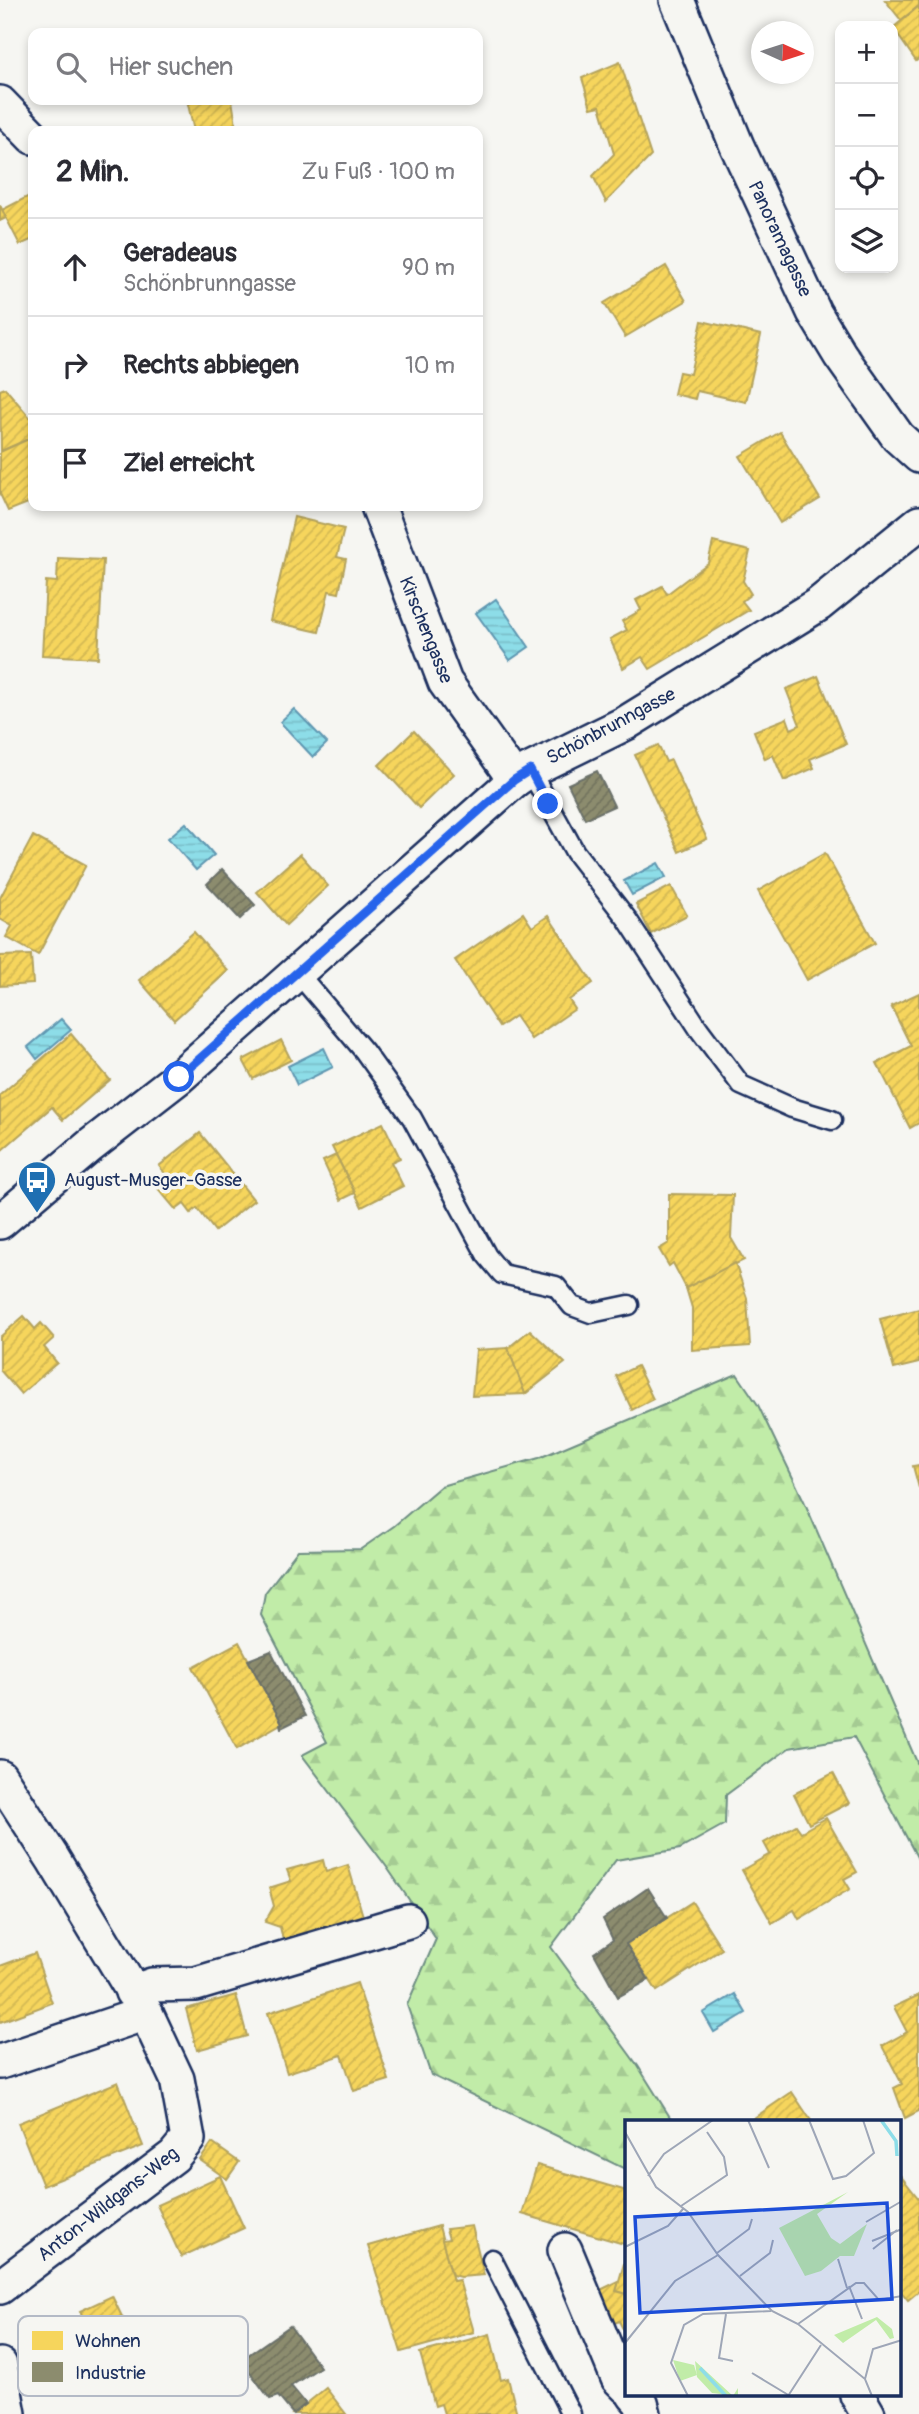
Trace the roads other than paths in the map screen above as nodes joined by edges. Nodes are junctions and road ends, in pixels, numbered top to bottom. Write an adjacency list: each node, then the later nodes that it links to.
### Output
1 (677, 0): 4 (street, Panoramagasse)
2 (0, 103): 3 (street)
3 (28, 132)
4 (919, 456)
5 (380, 511): 7 (street, Kirschengasse)
6 (919, 523): 7 (street, Schönbrunngasse)
7 (522, 775): 8 (street, Schönbrunngasse); 9 (lane)
8 (296, 971): 10 (street, Schönbrunngasse); 11 (lane)
9 (832, 1120)
10 (0, 1222)
11 (629, 1305)
12 (0, 1777): 14 (street, Anton-Wildgans-Weg)
13 (408, 1921): 14 (street)
14 (139, 2002): 15 (street); 18 (street, Anton-Wildgans-Weg)
15 (0, 2062)
16 (565, 2250): 20 (street)
17 (492, 2259): 24 (lane)
18 (0, 2287)
19 (0, 2365): 23 (street)
20 (625, 2385)
21 (635, 2396): 25 (street)
22 (858, 2396): 26 (street)
23 (9, 2414)
24 (571, 2414)
25 (644, 2414)
26 (868, 2414)

